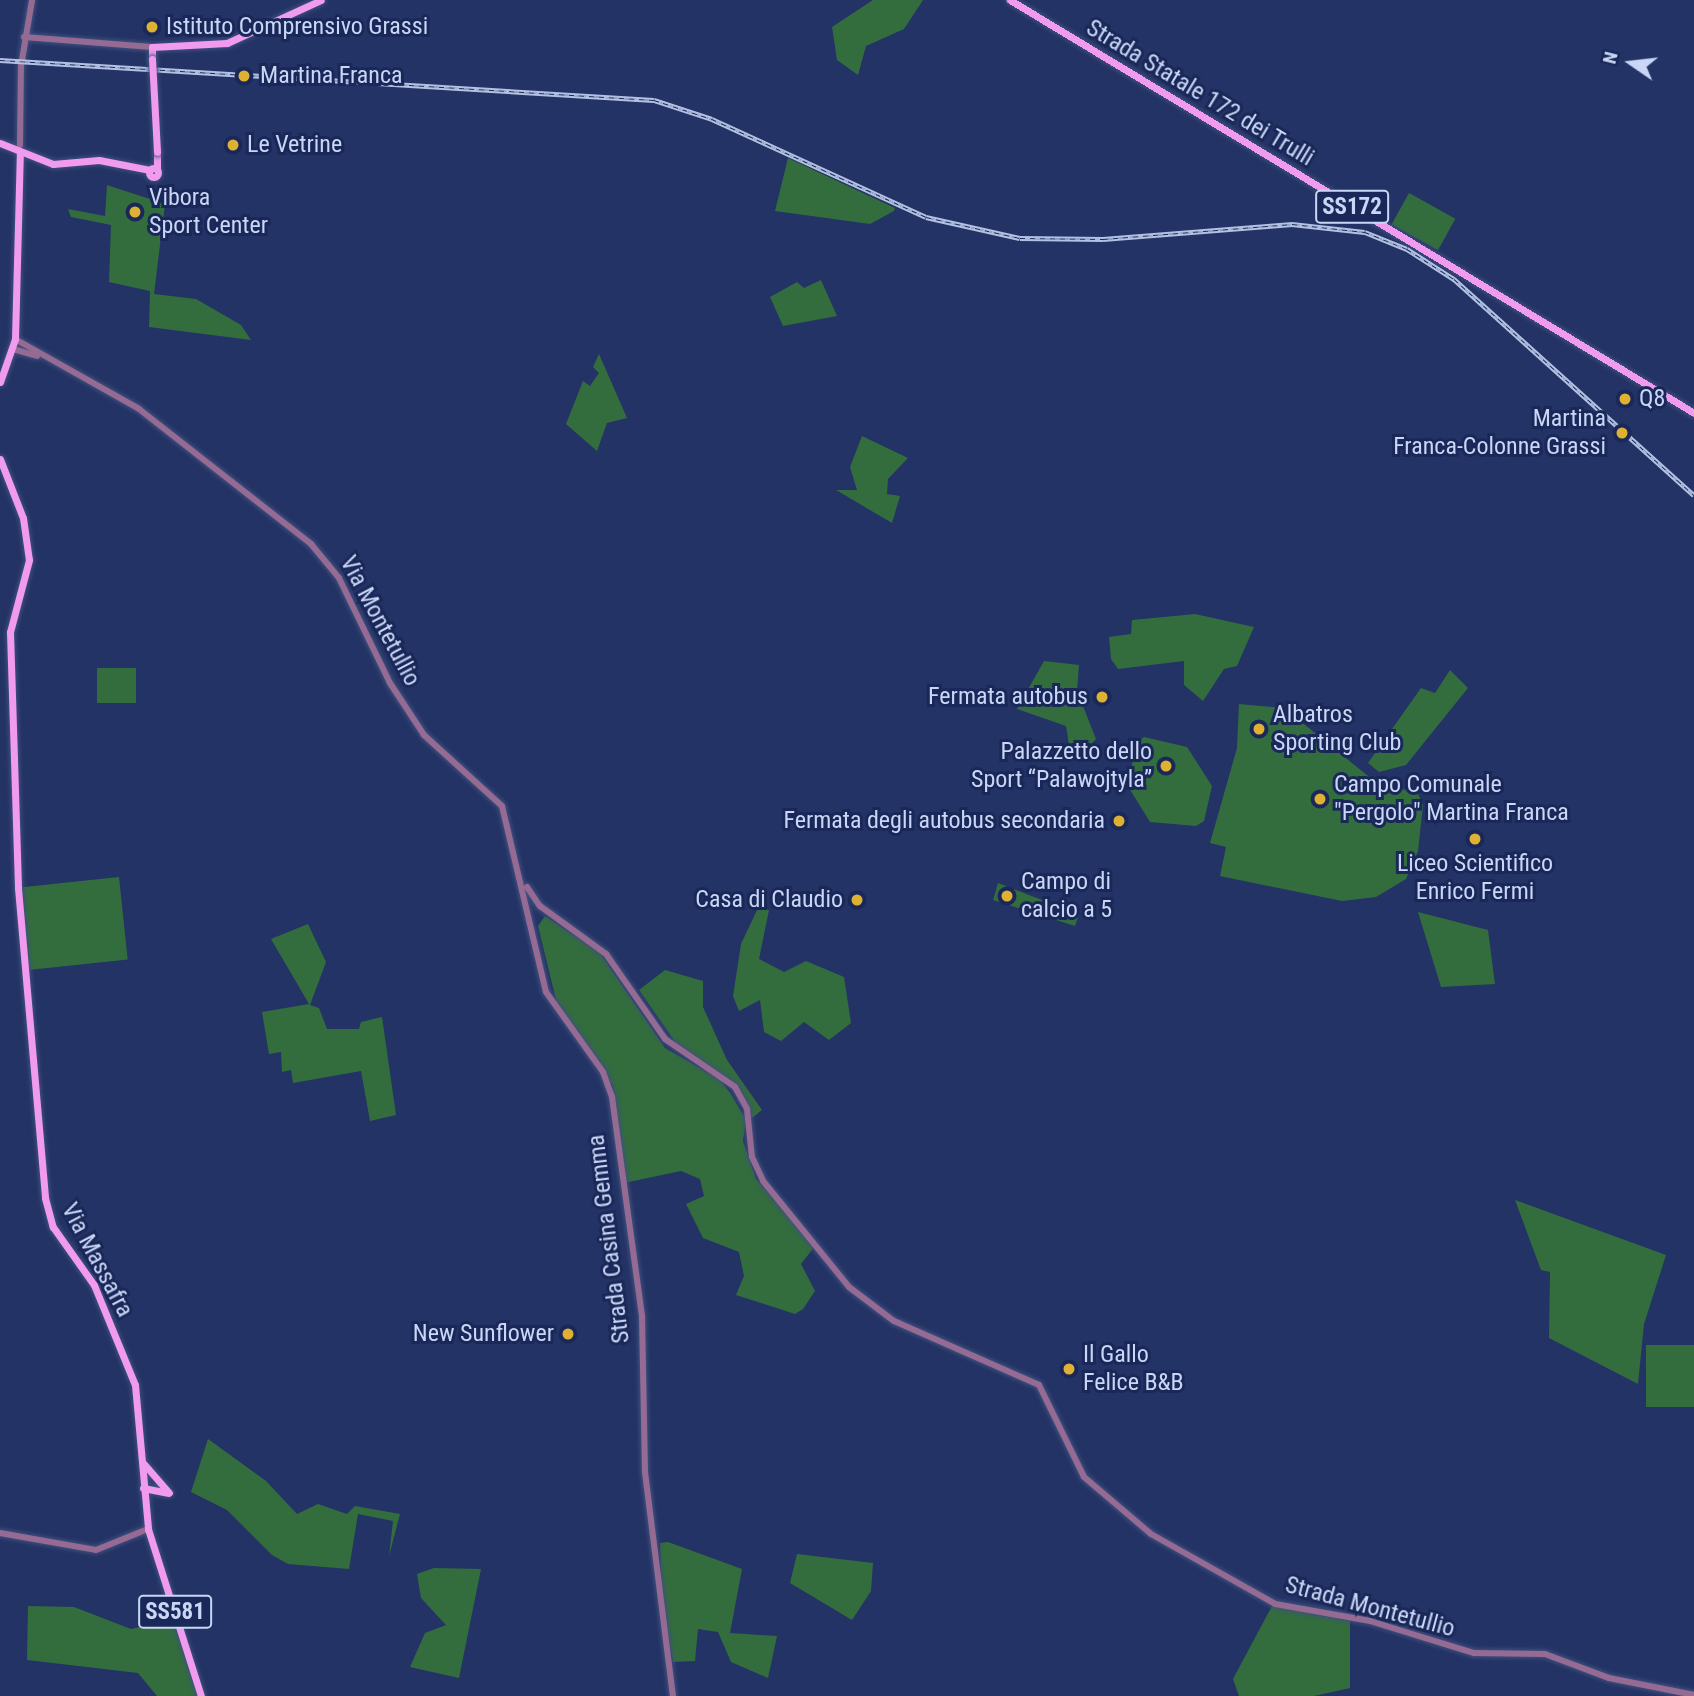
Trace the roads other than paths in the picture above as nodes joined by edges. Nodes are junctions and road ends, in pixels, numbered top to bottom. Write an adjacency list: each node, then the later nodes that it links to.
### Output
1 (32, 0): 4 (street)
2 (321, 0): 5 (main road)
3 (1010, 0): 12 (main road, Strada Statale 172 dei Trulli / SS172)
4 (24, 37): 5 (street); 7 (street)
5 (152, 47): 7 (main road, bridge)
6 (0, 143): 7 (main road)
7 (20, 149): 8 (main road)
8 (15, 339): 9 (main road); 10 (street, Via Montetullio)
9 (13, 349): 10 (street, Via Montetullio); 11 (main road)
10 (42, 357): 14 (street, Via Montetullio)
11 (0, 383)
12 (1694, 413)
13 (0, 459): 19 (main road, Via Massafra / SS581)
14 (523, 878): 15 (street, Strada Montetullio); 16 (street, Strada Casina Gemma)
15 (540, 906): 16 (street); 17 (street, Strada Montetullio); 18 (street)
16 (529, 912): 18 (street, Strada Casina Gemma)
17 (549, 914): 18 (street); 25 (street, Strada Montetullio)
18 (531, 922): 27 (street, Strada Casina Gemma)
19 (143, 1460): 20 (main road, Via Massafra / SS581); 21 (main road)
20 (143, 1488): 21 (main road); 22 (main road, Via Massafra / SS581)
21 (161, 1490): 22 (main road)
22 (145, 1511): 23 (main road, Via Massafra / SS581)
23 (148, 1529): 24 (street); 26 (main road, Via Massafra / SS581)
24 (0, 1533)
25 (1694, 1695)
26 (201, 1696)
27 (673, 1696)

